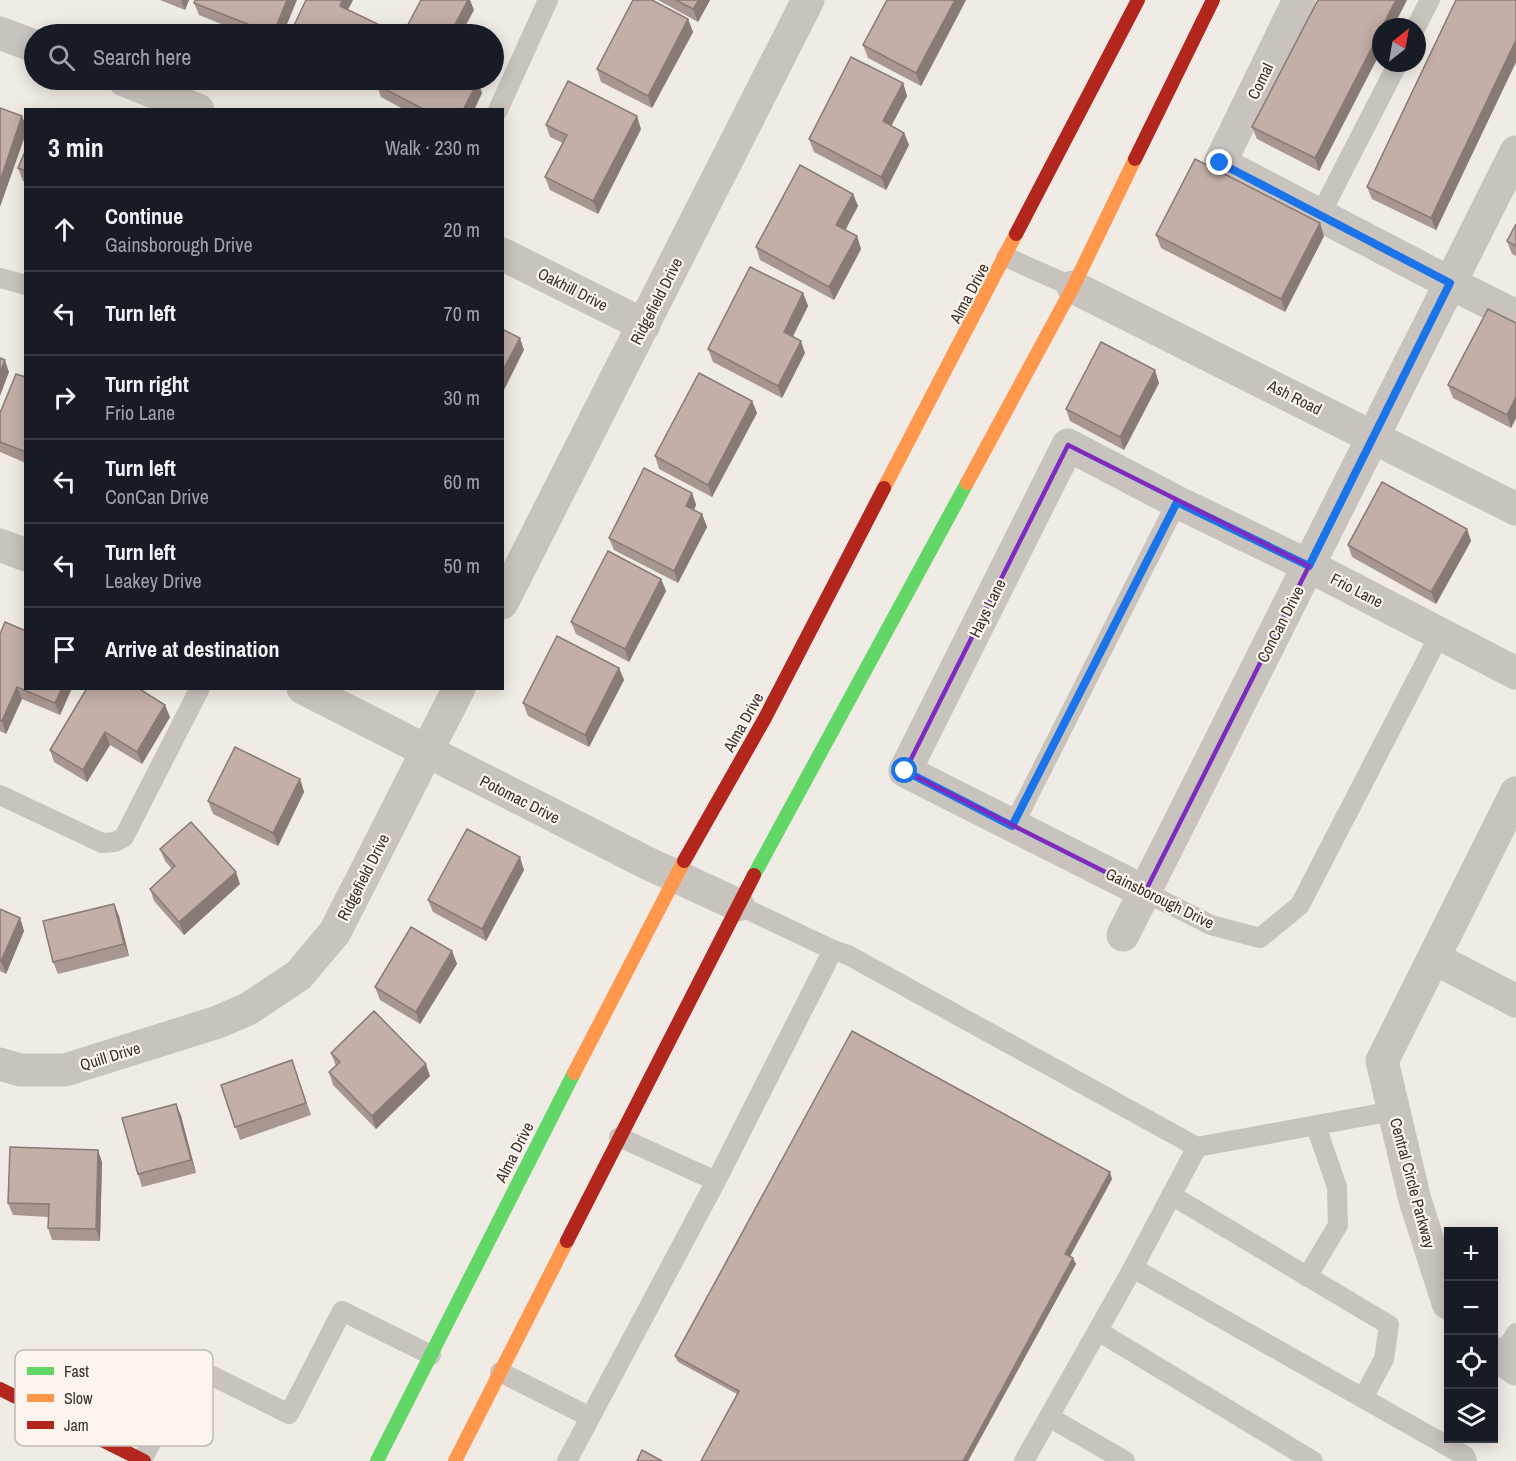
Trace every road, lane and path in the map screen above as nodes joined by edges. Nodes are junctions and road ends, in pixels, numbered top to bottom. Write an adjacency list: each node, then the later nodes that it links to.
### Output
1 (808, 0): 23 (street, Ridgefield Drive)
2 (1138, 0): 17 (main road, Alma Drive)
3 (1213, 0): 21 (main road)
4 (1299, 0): 15 (street, Comal)
5 (1430, 0): 7 (lane)
6 (545, 1): 13 (lane)
7 (1421, 18)
8 (0, 33): 9 (street)
9 (24, 42)
10 (1393, 72): 15 (lane)
11 (149, 90): 12 (street)
12 (193, 108)
13 (499, 108)
14 (1516, 152): 19 (street, ConCan Drive)
15 (1320, 215): 19 (street)
16 (504, 255): 23 (street, Oakhill Drive)
17 (1006, 257): 21 (lane); 43 (main road, Alma Drive)
18 (0, 278): 20 (lane)
19 (1450, 283): 22 (street); 24 (street, ConCan Drive)
20 (24, 284)
21 (1073, 286): 24 (street, Ash Road); 45 (main road)
22 (1516, 316)
23 (644, 325): 31 (street, Ridgefield Drive)
24 (1374, 436): 27 (street, Ash Road); 30 (street, ConCan Drive)
25 (1068, 445): 26 (street, Frio Lane); 38 (street, Hays Lane)
26 (1177, 502): 30 (street, Frio Lane); 41 (lane)
27 (1516, 509)
28 (0, 545): 29 (street)
29 (24, 554)
30 (1309, 566): 32 (street, Frio Lane); 44 (street, ConCan Drive)
31 (504, 599)
32 (1440, 634): 33 (street, Frio Lane); 44 (lane, Gainsborough Drive)
33 (1516, 673)
34 (199, 690): 40 (lane)
35 (307, 690): 37 (street, Potomac Drive)
36 (458, 690): 37 (street, Ridgefield Drive)
37 (427, 752): 43 (street, Potomac Drive); 50 (street, Ridgefield Drive)
38 (905, 771): 41 (street, Gainsborough Drive)
39 (1516, 793): 42 (street)
40 (0, 795)
41 (1012, 826): 44 (street, Gainsborough Drive)
42 (1506, 840): 48 (street)
43 (675, 877): 45 (street, Potomac Drive); 62 (main road, Alma Drive)
44 (1145, 892): 46 (street, ConCan Drive)
45 (738, 905): 47 (lane); 54 (main road)
46 (1123, 935)
47 (833, 950): 55 (lane); 56 (lane)
48 (1434, 958): 49 (street); 52 (street, Central Circle Parkway)
49 (1516, 1001)
50 (218, 1022): 51 (street, Quill Drive)
51 (0, 1064)
52 (1394, 1111): 53 (lane); 60 (street, Central Circle Parkway)
53 (1316, 1126): 55 (lane); 59 (lane)
54 (619, 1137): 56 (lane); 63 (main road)
55 (1197, 1148): 57 (lane)
56 (716, 1181): 68 (lane)
57 (1171, 1195): 58 (lane); 59 (lane)
58 (1133, 1268): 61 (lane); 67 (lane)
59 (1308, 1277): 67 (lane)
60 (1444, 1288)
61 (1098, 1331): 69 (lane); 78 (lane)
62 (430, 1355): 64 (lane); 73 (main road, Alma Drive)
63 (500, 1372): 68 (lane); 74 (main road)
64 (213, 1376)
65 (0, 1389): 66 (main road)
66 (15, 1396)
67 (1362, 1398): 79 (lane)
68 (590, 1417): 75 (lane)
69 (1049, 1417): 76 (lane); 77 (lane)
70 (115, 1446): 72 (main road)
71 (150, 1446): 72 (lane)
72 (143, 1460)
73 (377, 1461)
74 (455, 1461)
75 (567, 1461)
76 (1024, 1461)
77 (1125, 1461)
78 (1313, 1461)
79 (1467, 1461)

